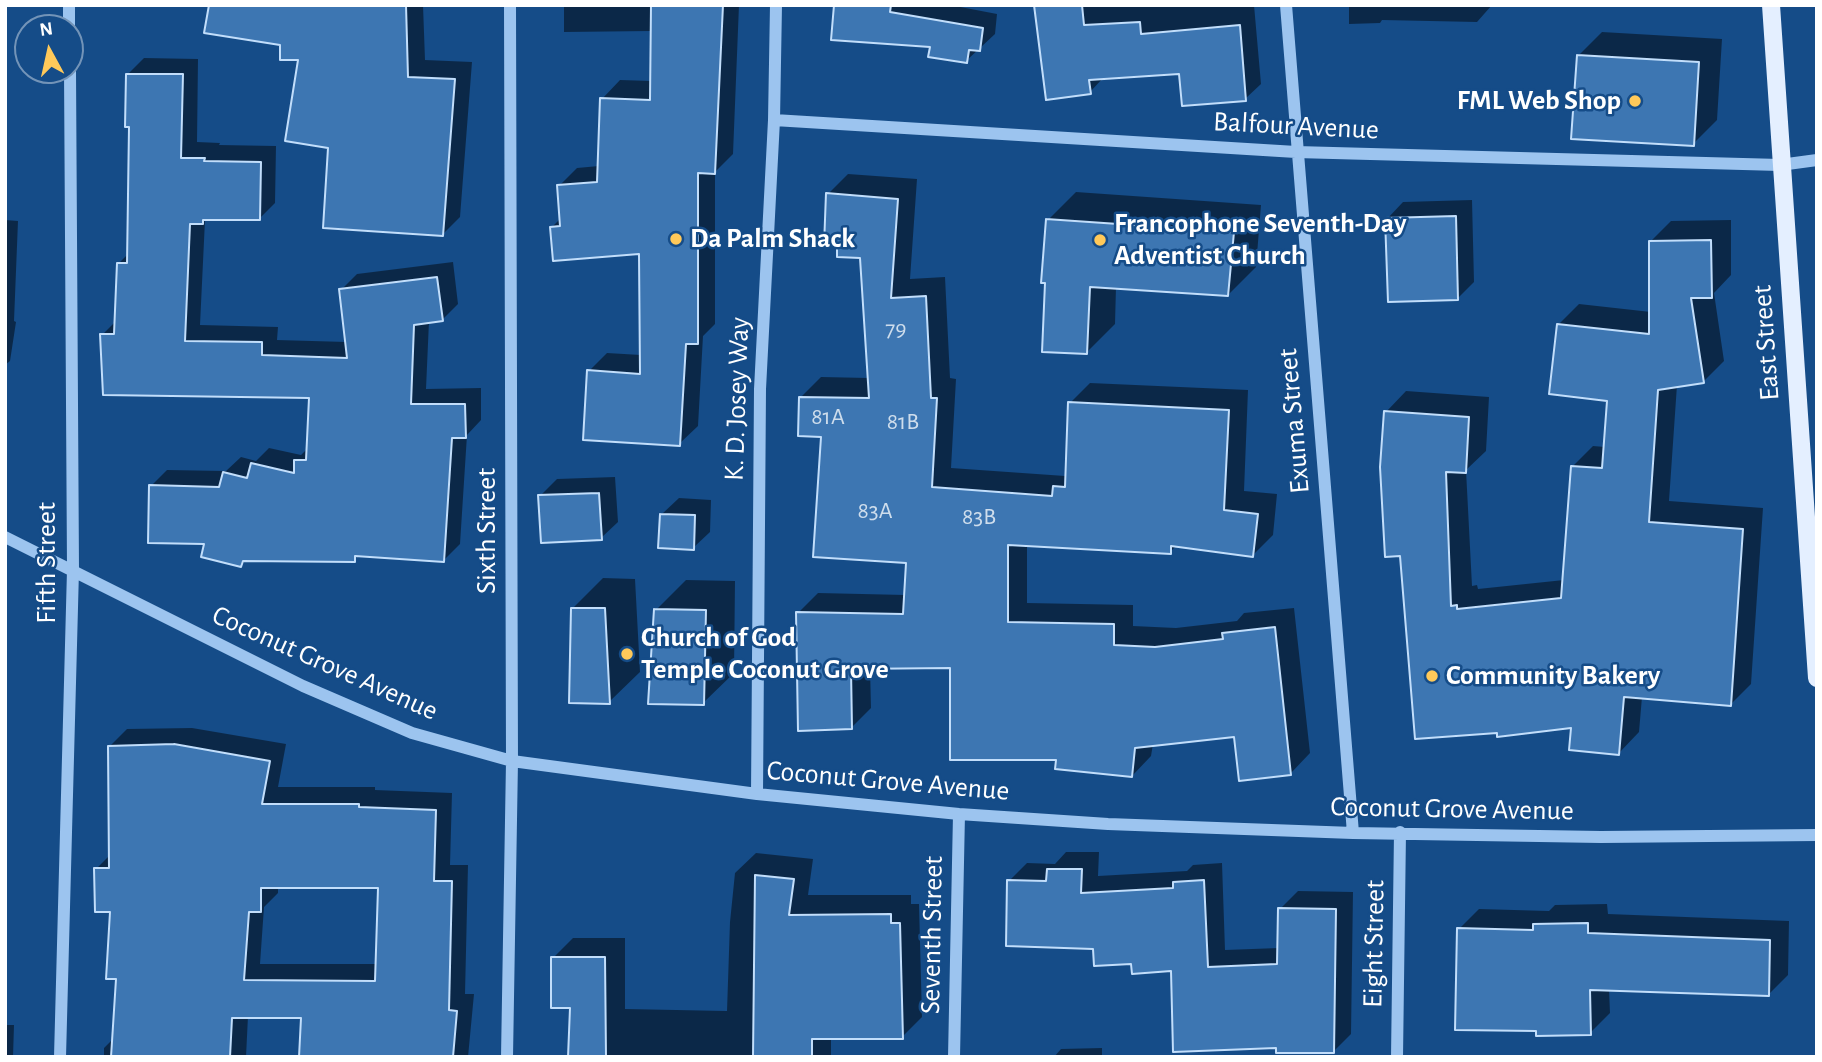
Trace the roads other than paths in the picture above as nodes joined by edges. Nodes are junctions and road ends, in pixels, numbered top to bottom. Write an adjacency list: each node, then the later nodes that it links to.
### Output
1 (510, 5): 13 (street, Sixth Street)
2 (776, 5): 6 (street, K. D. Josey Way)
3 (1286, 5): 7 (street, Exuma Street)
4 (1770, 5): 9 (main road, East Street)
5 (69, 84): 11 (street, Fifth Street)
6 (774, 120): 7 (street, Balfour Avenue); 14 (street, K. D. Josey Way)
7 (1296, 152): 9 (street, Balfour Avenue); 17 (street, Exuma Street)
8 (1817, 160): 9 (street, Balfour Avenue)
9 (1780, 165): 12 (main road, East Street)
10 (5, 537): 11 (street, Coconut Grove Avenue)
11 (73, 570): 13 (street, Coconut Grove Avenue); 19 (street, Fifth Street)
12 (1817, 678)
13 (512, 761): 14 (street, Coconut Grove Avenue); 20 (street, Sixth Street)
14 (757, 794): 15 (street, Coconut Grove Avenue)
15 (959, 814): 17 (street, Coconut Grove Avenue); 21 (street, Seventh Street)
16 (1400, 832): 17 (street, Coconut Grove Avenue); 18 (street, Coconut Grove Avenue); 22 (street, Eight Street)
17 (1353, 833)
18 (1817, 835)
19 (60, 1057)
20 (507, 1057)
21 (954, 1057)
22 (1397, 1057)

